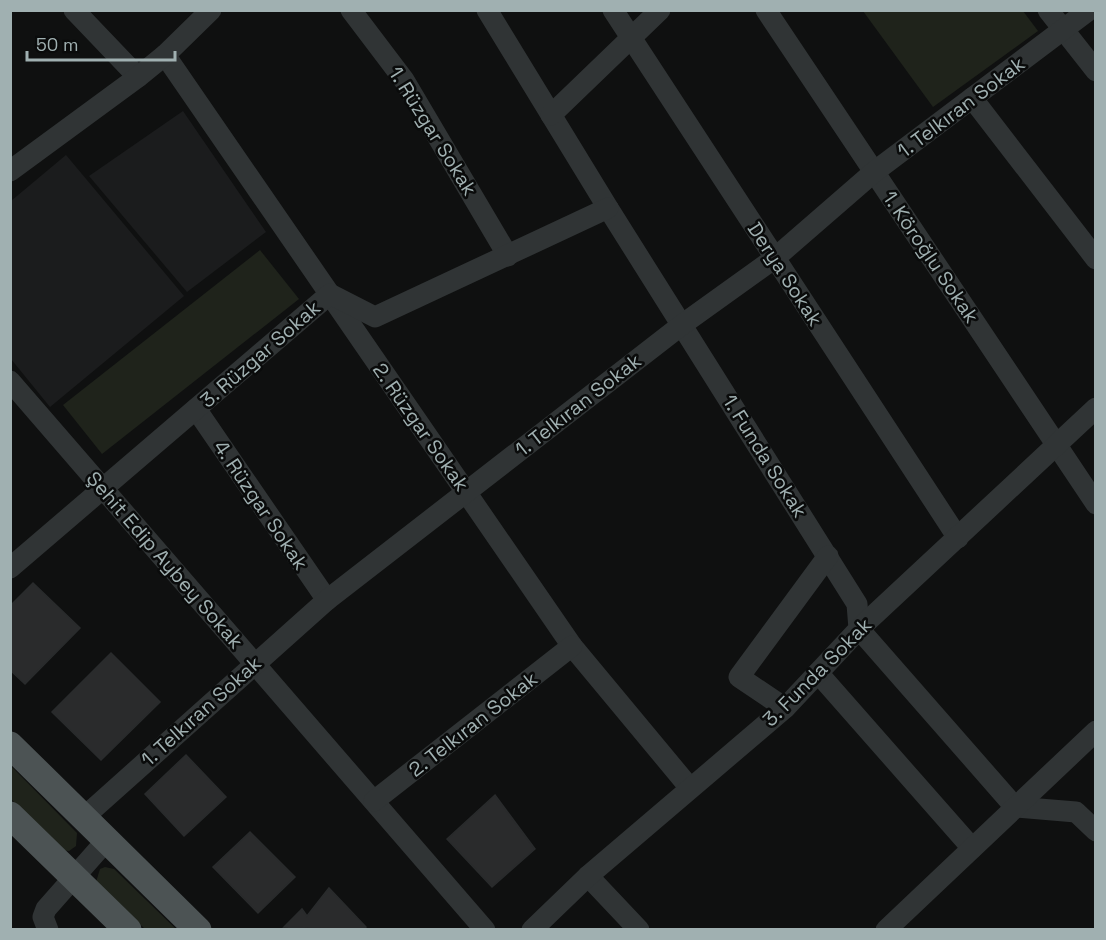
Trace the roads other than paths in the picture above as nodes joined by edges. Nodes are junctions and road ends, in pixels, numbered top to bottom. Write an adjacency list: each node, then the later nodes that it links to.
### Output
1 (74, 10): 14 (street)
2 (211, 10): 12 (street)
3 (351, 10): 20 (street, 1. Rüzgar Sokak)
4 (488, 10): 16 (street, 1. Funda Sokak)
5 (613, 10): 11 (street, Derya Sokak)
6 (660, 10): 11 (street)
7 (766, 10): 18 (street, 1. Köroğlu Sokak)
8 (1048, 10): 10 (street)
9 (1089, 10): 10 (street, 1. Telkıran Sokak)
10 (1064, 30): 13 (street); 15 (street, 1. Telkıran Sokak)
11 (631, 38): 16 (street); 21 (street, Derya Sokak)
12 (165, 55): 14 (street); 23 (street, 2. Rüzgar Sokak)
13 (1095, 71)
14 (138, 77): 17 (street)
15 (972, 98): 18 (street, 1. Telkıran Sokak); 22 (street)
16 (550, 115): 19 (street, 1. Funda Sokak)
17 (10, 171)
18 (874, 172): 21 (street, 1. Telkıran Sokak); 28 (street, 1. Köroğlu Sokak)
19 (608, 208): 20 (street, 3. Rüzgar Sokak); 24 (street, 1. Funda Sokak)
20 (508, 256): 23 (street, 3. Rüzgar Sokak)
21 (775, 258): 24 (street, 1. Telkıran Sokak); 32 (street, Derya Sokak)
22 (1095, 259)
23 (330, 294): 27 (street, 3. Rüzgar Sokak); 30 (street, 2. Rüzgar Sokak)
24 (683, 324): 30 (street, 1. Telkıran Sokak); 33 (street, 1. Funda Sokak)
25 (10, 381): 29 (street, Şehit Edip Aybey Sokak)
26 (1095, 408): 28 (street, 3. Funda Sokak)
27 (196, 409): 29 (street, 3. Rüzgar Sokak); 35 (street, 4. Rüzgar Sokak)
28 (1056, 445): 31 (street, 1. Köroğlu Sokak); 32 (street, 3. Funda Sokak)
29 (103, 488): 34 (street, 3. Rüzgar Sokak); 38 (street, Şehit Edip Aybey Sokak)
30 (466, 491): 35 (street, 1. Telkıran Sokak); 37 (street, 2. Rüzgar Sokak)
31 (1095, 504)
32 (958, 538): 36 (street, 3. Funda Sokak)
33 (828, 556): 36 (street, 1. Funda Sokak); 40 (street)
34 (10, 568)
35 (327, 600): 38 (street, 1. Telkıran Sokak)
36 (859, 629): 39 (street, 3. Funda Sokak); 45 (street)
37 (572, 646): 43 (street, 2. Rüzgar Sokak); 44 (street, 2. Telkıran Sokak)
38 (254, 663): 44 (street, Şehit Edip Aybey Sokak); 47 (street, 1. Telkıran Sokak)
39 (818, 673): 40 (street, 3. Funda Sokak); 50 (street)
40 (785, 708): 43 (street, 3. Funda Sokak)
41 (1095, 731): 45 (street)
42 (10, 745): 47 (main road)
43 (690, 788): 52 (street, 3. Funda Sokak)
44 (374, 801): 56 (street, Şehit Edip Aybey Sokak)
45 (1016, 807): 48 (street); 50 (street)
46 (10, 815): 51 (main road)
47 (83, 818): 49 (main road)
48 (1095, 831)
49 (106, 841): 51 (street); 55 (main road)
50 (972, 848): 59 (street)
51 (75, 876): 53 (street); 54 (main road)
52 (588, 876): 57 (street, 3. Funda Sokak); 58 (street)
53 (48, 930)
54 (129, 930)
55 (198, 930)
56 (485, 930)
57 (532, 930)
58 (639, 930)
59 (886, 930)

